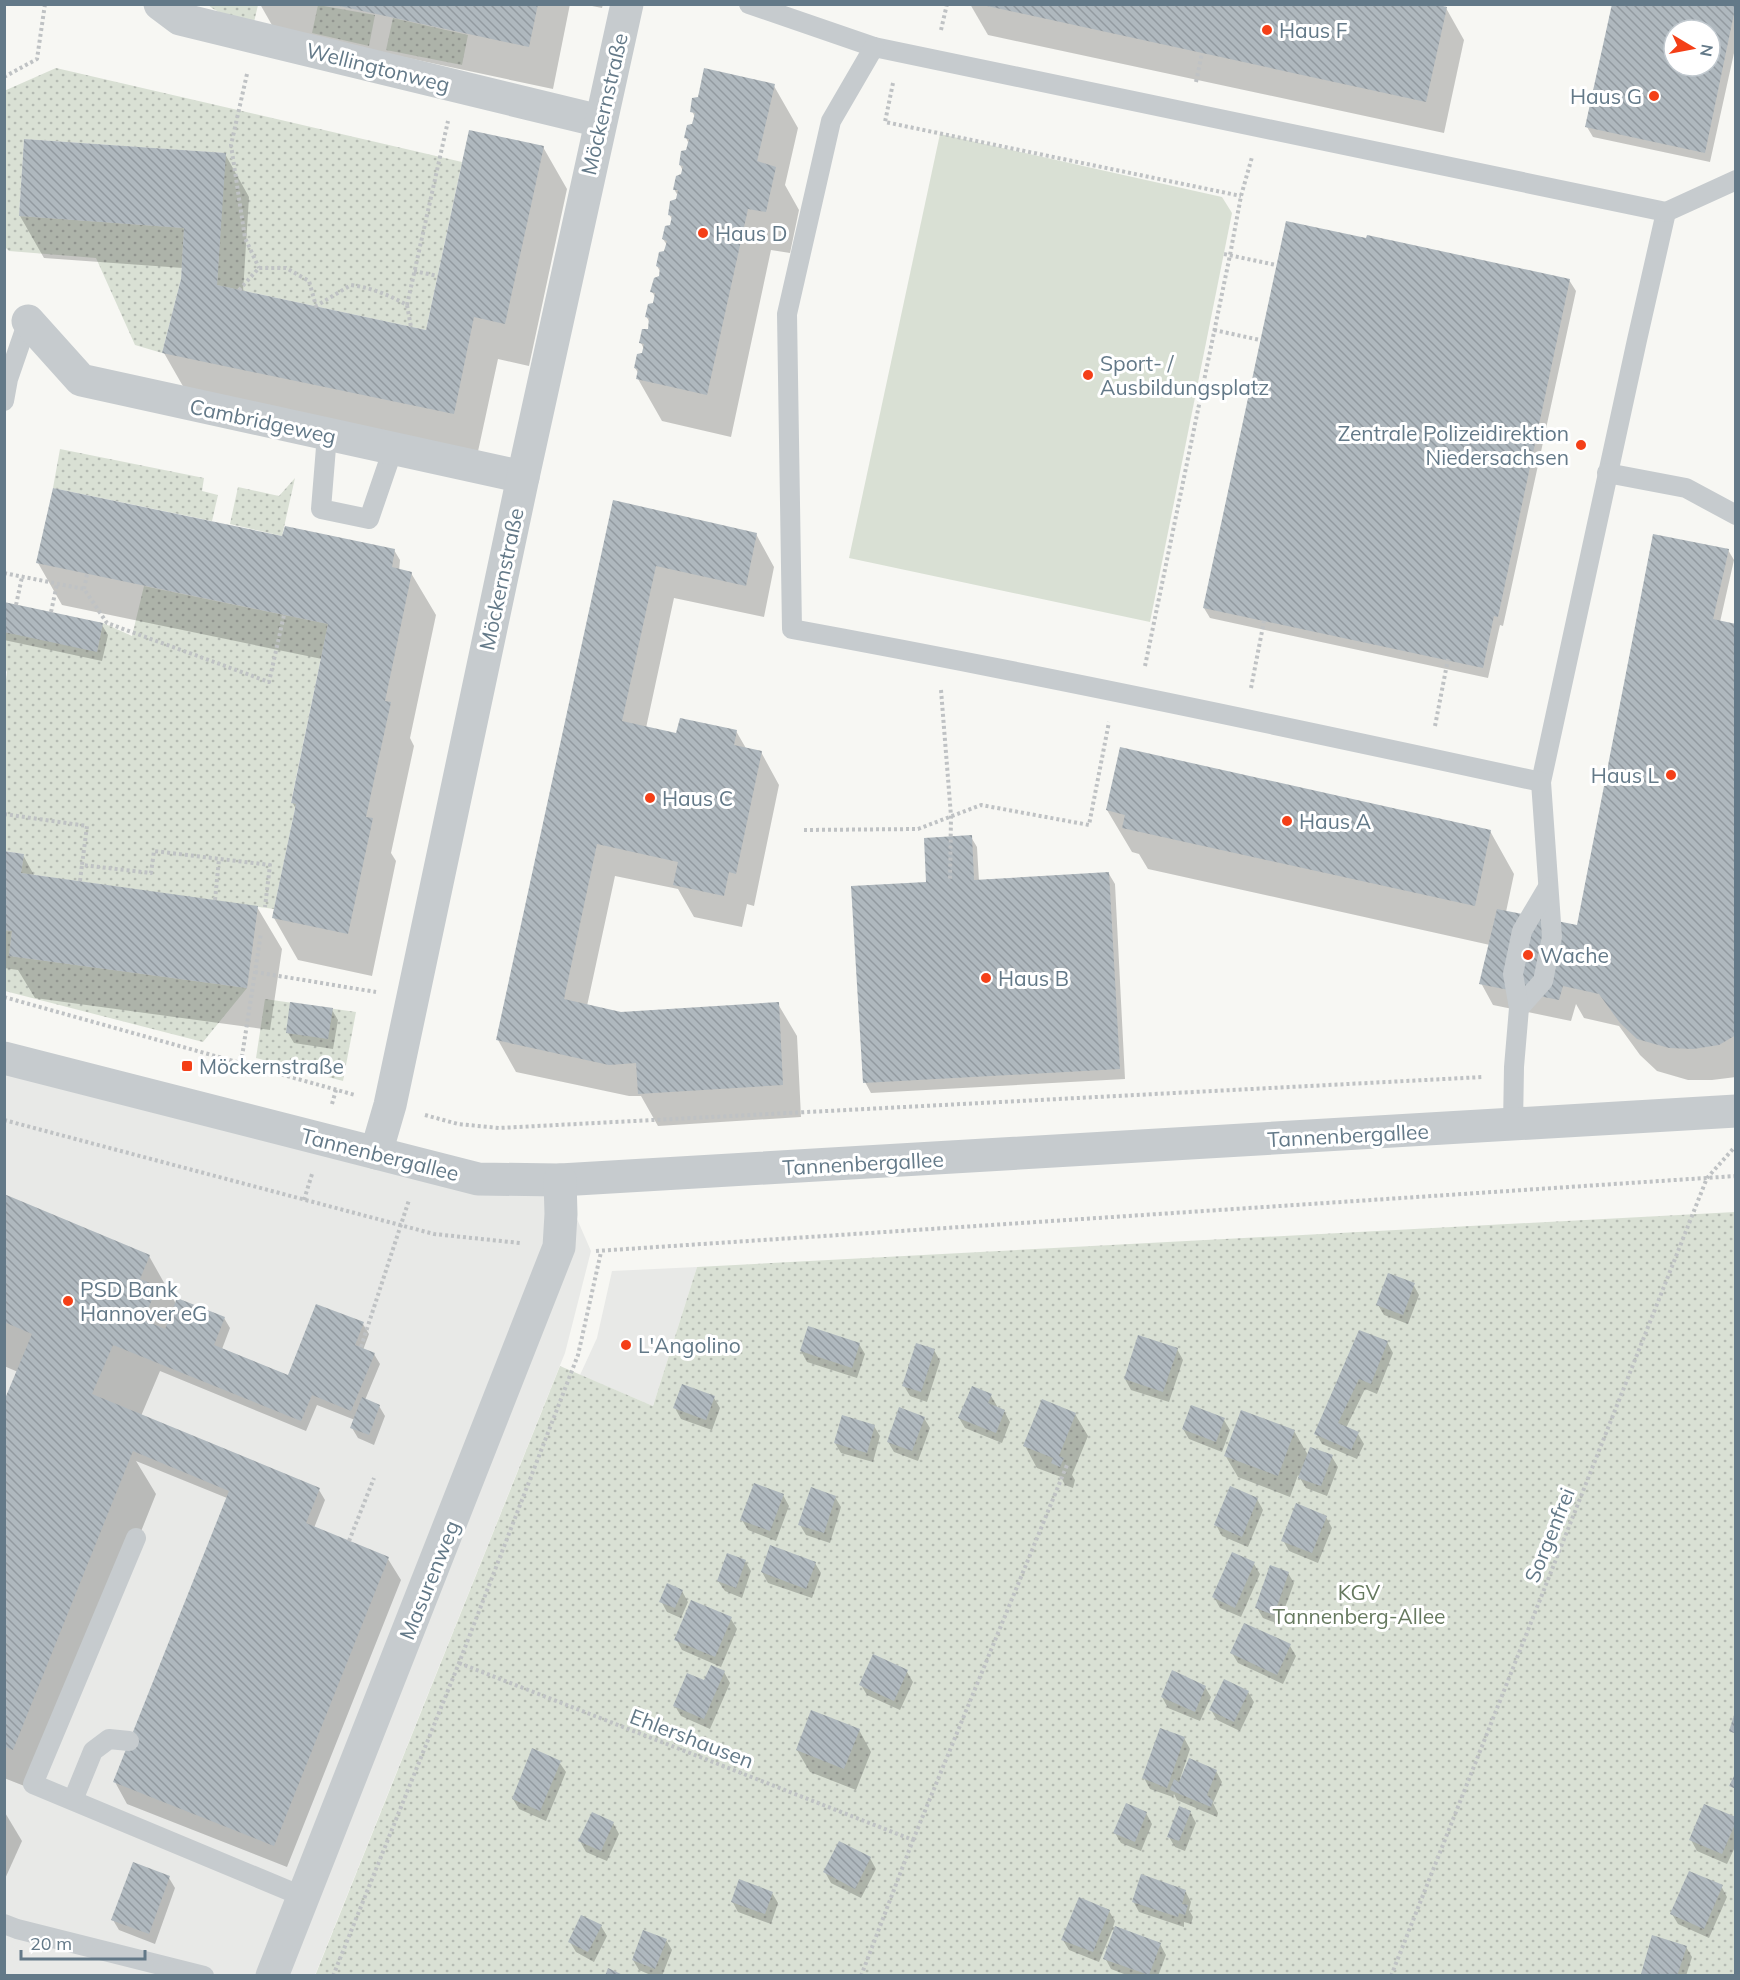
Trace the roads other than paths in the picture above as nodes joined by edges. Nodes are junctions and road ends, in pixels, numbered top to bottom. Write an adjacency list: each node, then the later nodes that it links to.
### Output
1 (160, 4): 5 (street, Wellingtonweg)
2 (627, 4): 5 (street, Möckernstraße)
3 (749, 4): 4 (lane)
4 (874, 47): 7 (lane); 15 (lane)
5 (600, 121): 13 (street, Möckernstraße)
6 (1736, 180): 7 (lane)
7 (1666, 212): 12 (lane)
8 (28, 321): 9 (lane); 10 (street, Cambridgeweg)
9 (4, 401)
10 (327, 435): 11 (street, Cambridgeweg); 11 (lane)
11 (393, 449): 13 (street, Cambridgeweg)
12 (1607, 473): 14 (lane); 15 (lane)
13 (523, 477): 21 (street, Möckernstraße)
14 (1736, 515)
15 (1541, 782): 16 (lane)
16 (1548, 887): 17 (lane); 17 (lane)
17 (1519, 1008): 20 (lane)
18 (4, 1058): 21 (street, Tannenbergallee)
19 (1735, 1111): 20 (street, Tannenbergallee)
20 (1514, 1125): 22 (street, Tannenbergallee)
21 (376, 1153): 22 (street, Tannenbergallee)
22 (560, 1180): 26 (street, Masurenweg)
23 (136, 1538): 25 (lane)
24 (129, 1741): 25 (lane)
25 (73, 1800): 26 (lane)
26 (304, 1897): 29 (street, Masurenweg)
27 (4, 1924): 28 (lane)
28 (204, 1976)
29 (272, 1976)

